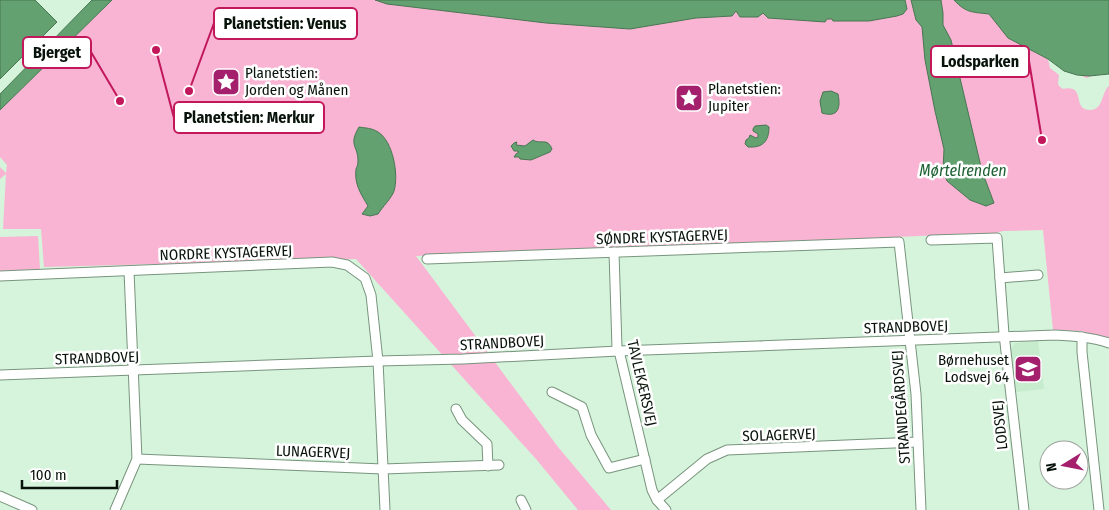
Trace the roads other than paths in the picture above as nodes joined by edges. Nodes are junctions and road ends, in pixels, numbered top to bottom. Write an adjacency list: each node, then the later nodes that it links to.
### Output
1 (931, 240): 8 (street, LODSVEJ)
2 (899, 242): 3 (street, SØNDRE KYSTAGERVEJ); 11 (street, STRANDEGÅRDSVEJ)
3 (614, 252): 4 (street, SØNDRE KYSTAGERVEJ); 13 (street, TAVLEKÆRSVEJ)
4 (427, 260)
5 (130, 271): 7 (street, NORDRE KYSTAGERVEJ); 14 (street, NORDRE KYSTAGERVEJ); 15 (street)
6 (1038, 275): 8 (street)
7 (0, 276)
8 (1000, 278): 9 (street, LODSVEJ)
9 (1004, 337): 10 (street, STRANDBOVEJ); 11 (street, STRANDBOVEJ); 34 (street, LODSVEJ)
10 (1082, 337): 12 (street, STRANDBOVEJ); 35 (street)
11 (910, 340): 13 (street, STRANDBOVEJ); 19 (street, STRANDEGÅRDSVEJ)
12 (1109, 343)
13 (618, 351): 14 (street, STRANDBOVEJ); 21 (street, TAVLEKÆRSVEJ)
14 (378, 360): 15 (street, STRANDBOVEJ); 24 (street, NORDRE KYSTAGERVEJ)
15 (133, 370): 16 (street, STRANDBOVEJ); 20 (street)
16 (0, 375)
17 (552, 392): 21 (street)
18 (456, 409): 23 (street)
19 (918, 442): 27 (street, SOLAGERVEJ); 33 (street, STRANDEGÅRDSVEJ)
20 (137, 459): 24 (street, LUNAGERVEJ); 29 (street)
21 (645, 459): 27 (street, TAVLEKÆRSVEJ)
22 (499, 465): 23 (street, LUNAGERVEJ)
23 (488, 466): 24 (street, LUNAGERVEJ)
24 (383, 469): 30 (street, NORDRE KYSTAGERVEJ)
25 (0, 496): 28 (street)
26 (521, 500): 31 (street)
27 (657, 500): 32 (street, TAVLEKÆRSVEJ)
28 (32, 510)
29 (115, 510)
30 (385, 510)
31 (526, 510)
32 (666, 510)
33 (921, 510)
34 (1024, 510)
35 (1099, 510)

